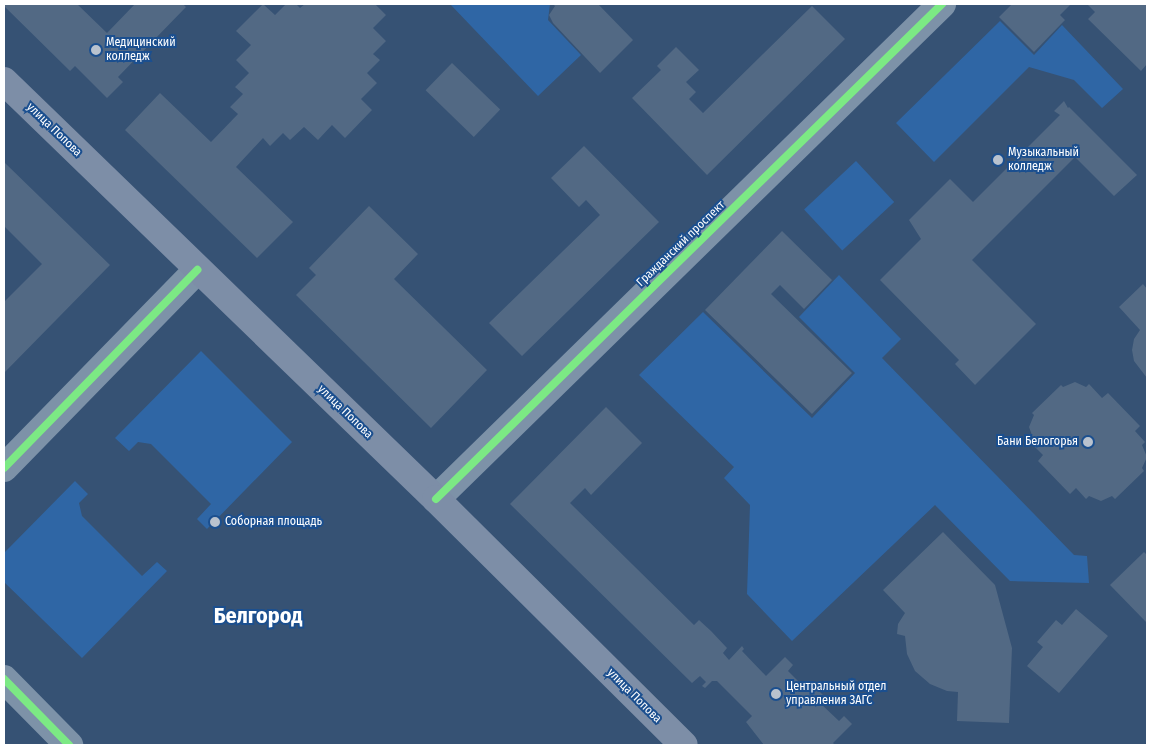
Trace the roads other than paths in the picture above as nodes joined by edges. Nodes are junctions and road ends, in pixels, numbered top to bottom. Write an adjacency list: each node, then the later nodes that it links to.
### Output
1 (942, 4): 5 (street, Гражданский проспект)
2 (4, 81): 3 (main road, улица Попова)
3 (197, 270): 4 (street); 5 (main road, улица Попова)
4 (4, 468)
5 (436, 500): 8 (main road, улица Попова)
6 (4, 679): 7 (street)
7 (69, 745)
8 (684, 745)

